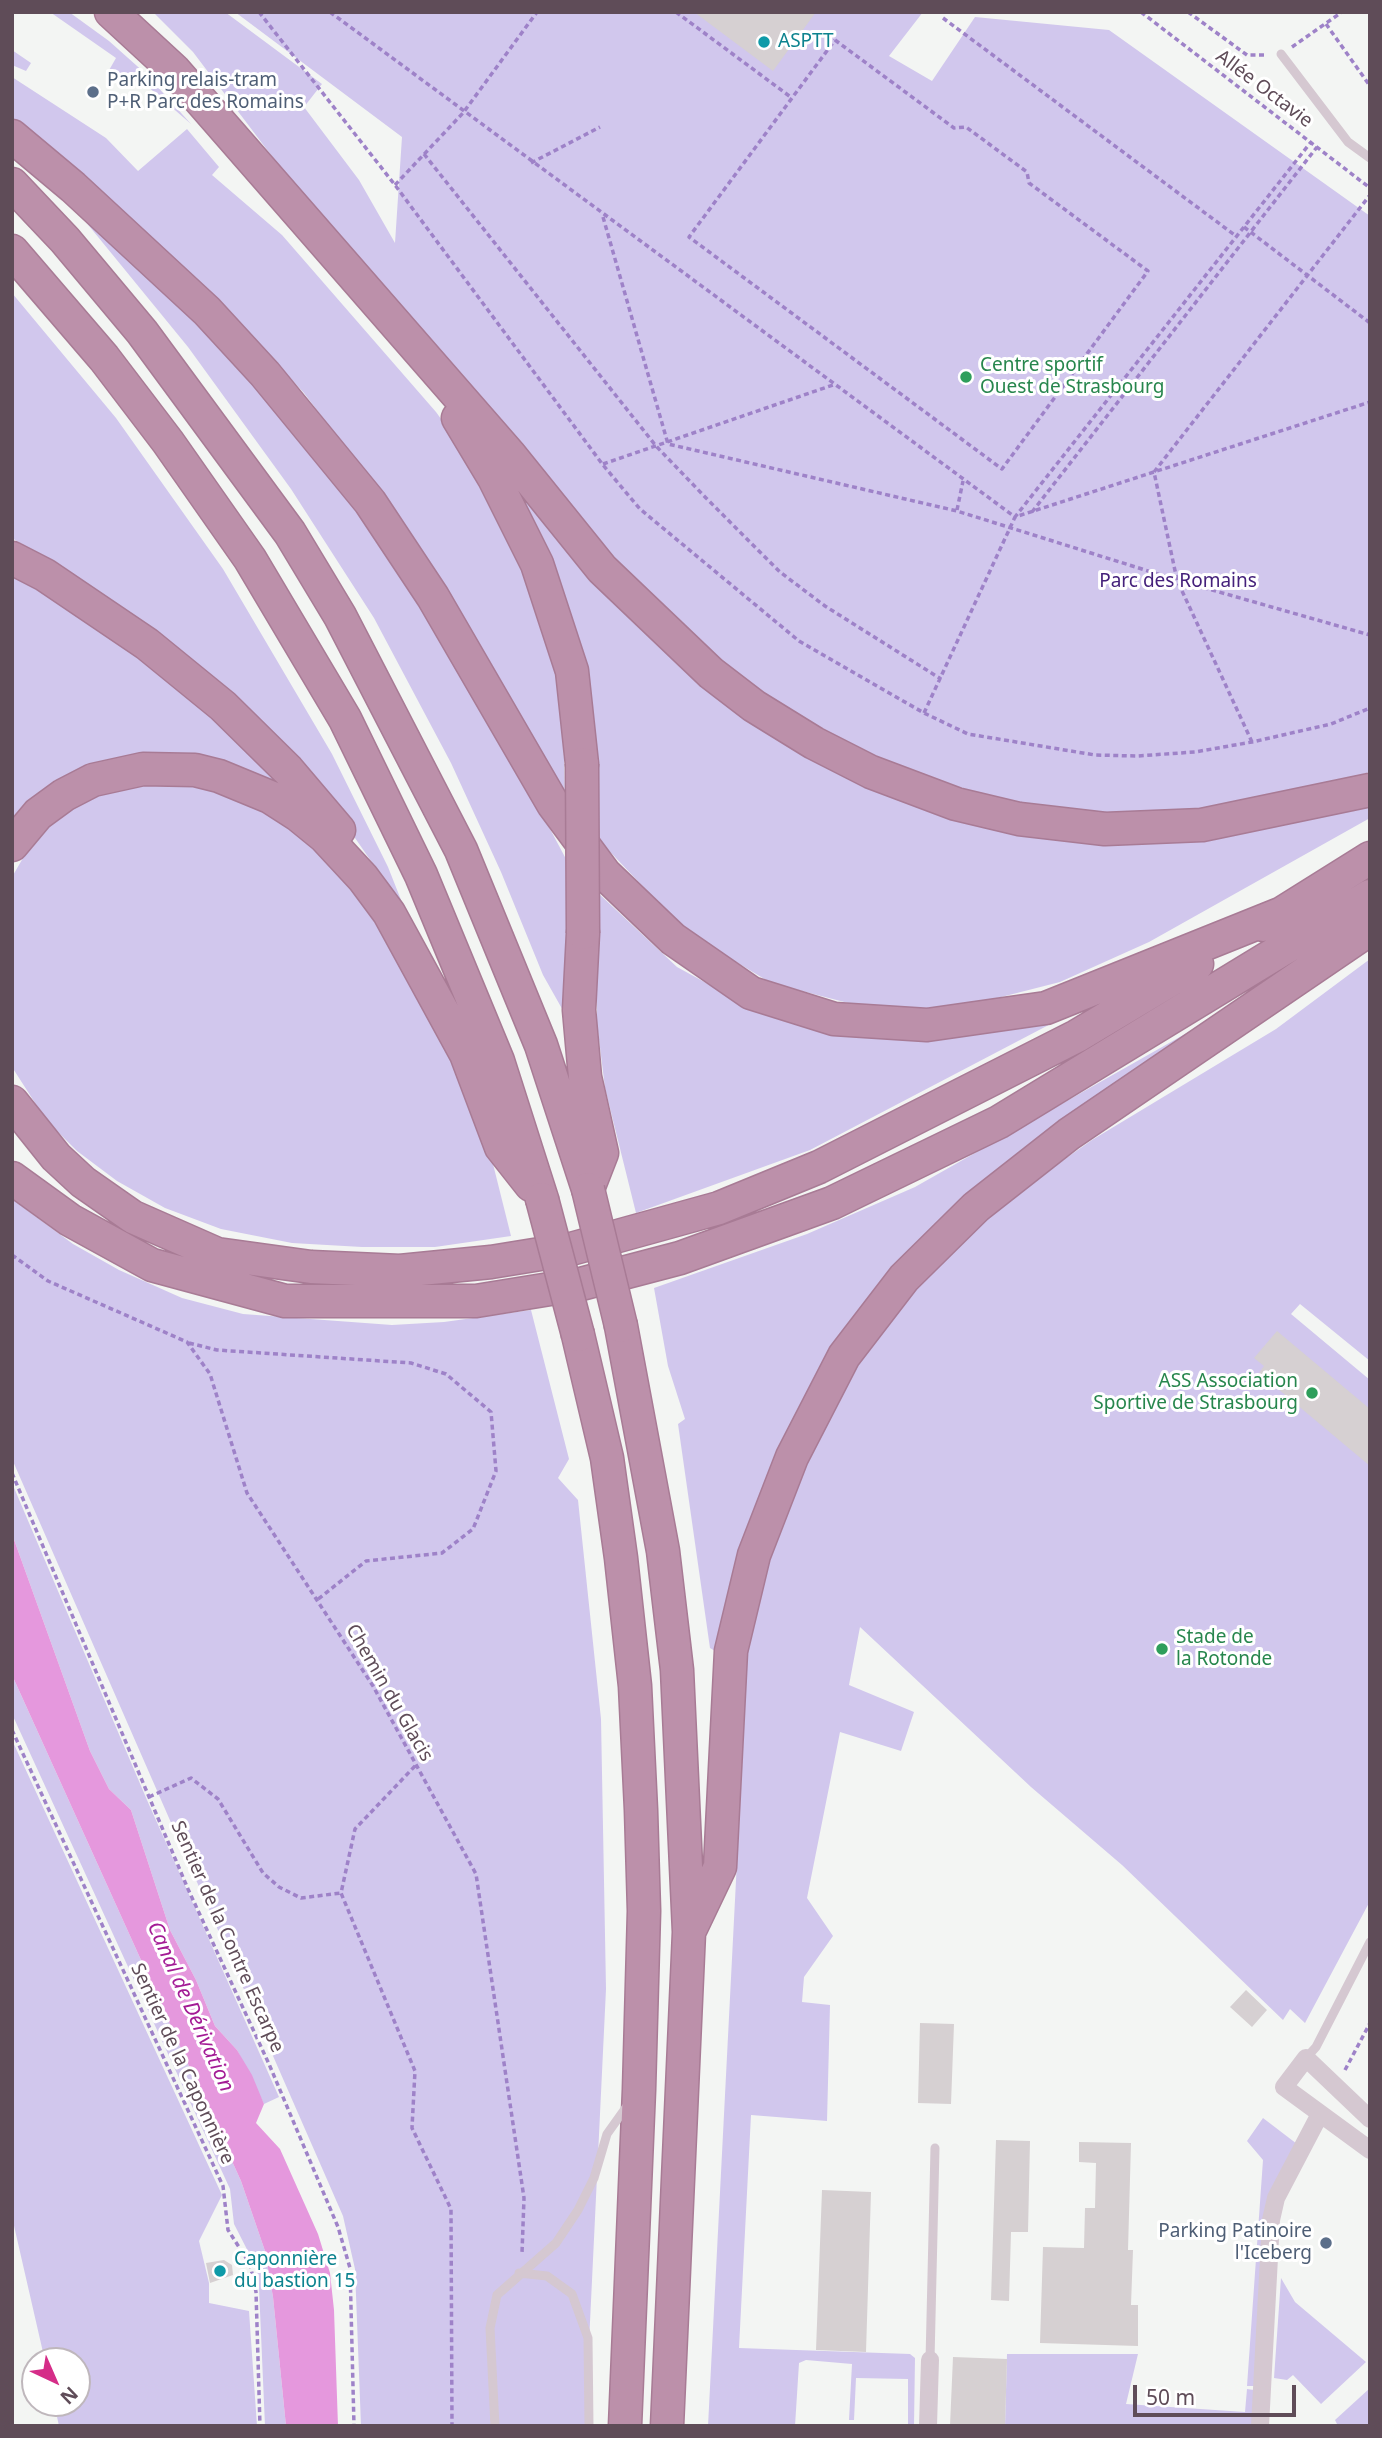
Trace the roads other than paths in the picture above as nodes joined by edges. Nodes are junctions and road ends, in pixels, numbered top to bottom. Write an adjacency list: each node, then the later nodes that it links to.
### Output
1 (111, 12): 9 (highway)
2 (138, 12): 9 (highway)
3 (1281, 54): 6 (lane)
4 (12, 136): 18 (highway)
5 (1370, 144): 6 (lane)
6 (1360, 151): 7 (lane)
7 (1370, 158)
8 (12, 184): 23 (highway)
9 (286, 198): 11 (highway)
10 (12, 251): 25 (highway)
11 (417, 349): 13 (highway); 23 (highway, bridge)
12 (12, 558): 16 (highway)
13 (1370, 790)
14 (12, 845): 16 (highway)
15 (1370, 859): 18 (highway)
16 (363, 878): 25 (highway)
17 (1370, 896): 24 (highway)
18 (1280, 914): 20 (highway)
19 (1370, 929): 26 (highway)
20 (12, 1102)
21 (12, 1161): 24 (highway)
22 (12, 1178): 24 (highway)
23 (588, 1189): 26 (highway, bridge)
24 (41, 1198)
25 (542, 1199): 29 (highway, bridge)
26 (689, 1932): 36 (highway)
27 (1370, 1942): 28 (lane)
28 (1306, 2058): 30 (street); 31 (street)
29 (639, 2090): 34 (lane); 39 (highway)
30 (1320, 2114): 33 (street); 41 (street)
31 (1370, 2119)
32 (935, 2148): 35 (lane)
33 (1370, 2150)
34 (519, 2273): 37 (lane); 38 (lane)
35 (930, 2360): 40 (street)
36 (669, 2423)
37 (495, 2426)
38 (589, 2426)
39 (625, 2426)
40 (928, 2426)
41 (1260, 2426)

